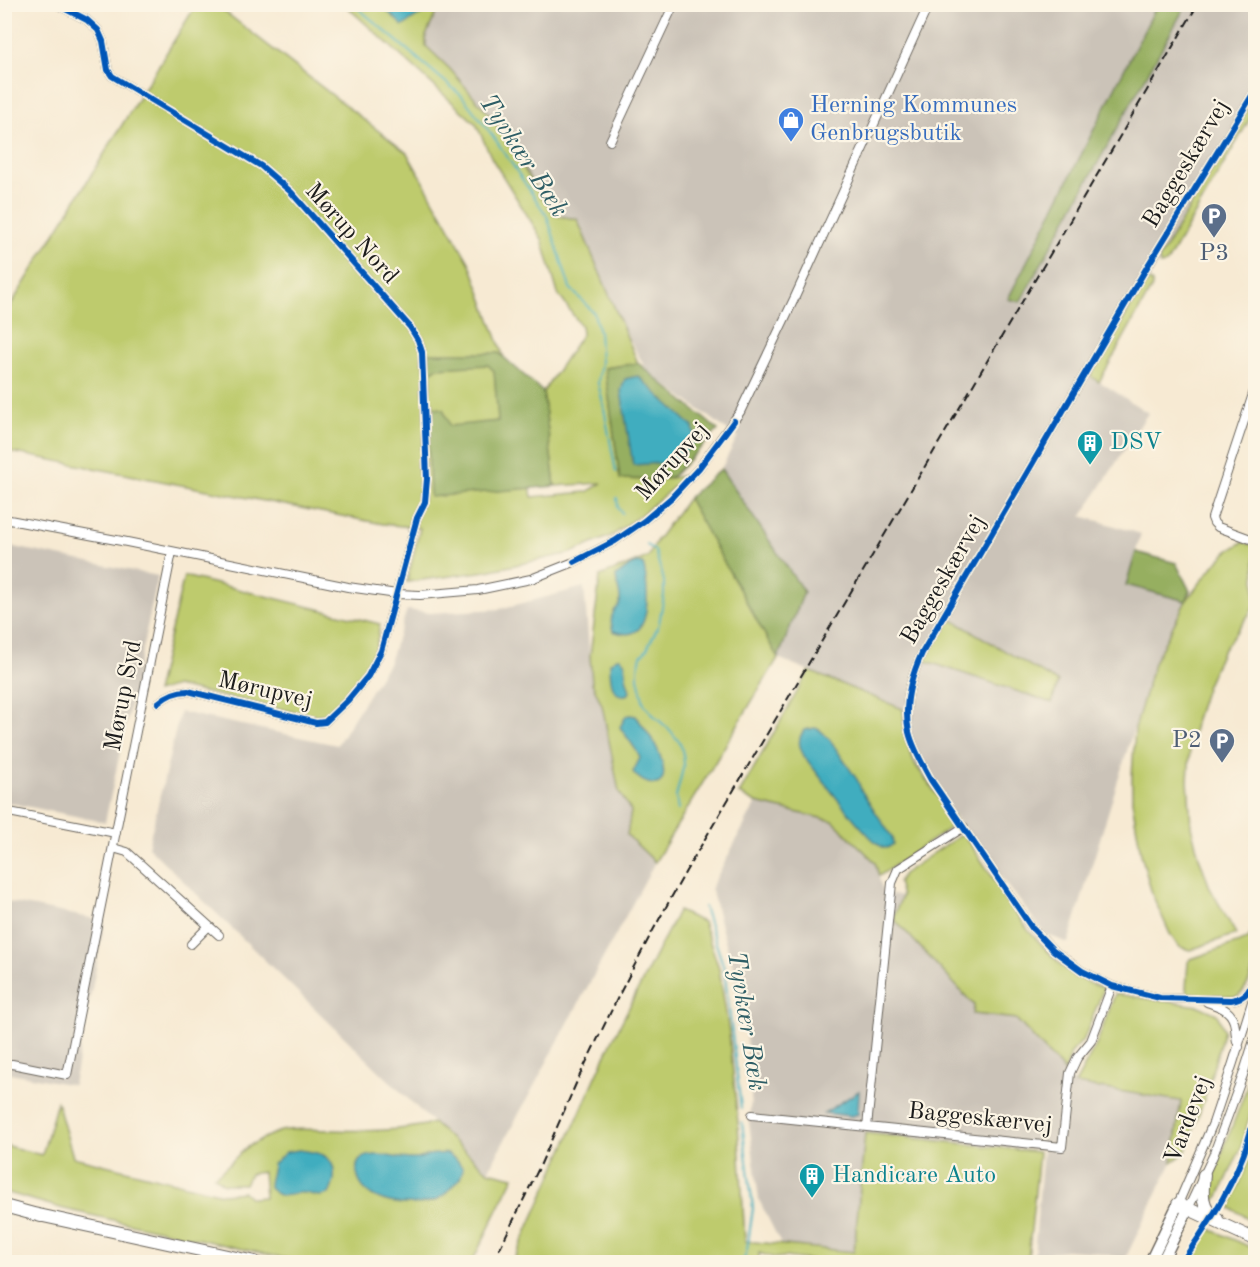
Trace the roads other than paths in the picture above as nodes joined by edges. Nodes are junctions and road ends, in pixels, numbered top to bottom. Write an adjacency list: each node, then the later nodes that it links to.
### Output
1 (56, 4): 10 (street, Mørup Nord)
2 (674, 4): 5 (street)
3 (929, 4): 10 (street, Mørupvej)
4 (1256, 89): 13 (street, Baggeskærvej)
5 (610, 141)
6 (1256, 385): 8 (street)
7 (4, 519): 9 (street, Mørupvej)
8 (1256, 541)
9 (172, 552): 10 (street, Mørupvej); 14 (street, Mørup Syd)
10 (397, 594): 11 (street, Mørupvej)
11 (158, 703)
12 (4, 811): 14 (street)
13 (964, 827): 20 (street, Baggeskærvej); 27 (street)
14 (116, 833): 15 (street, Mørup Syd)
15 (113, 848): 16 (street); 25 (street, Mørup Syd)
16 (209, 926): 17 (street); 18 (street)
17 (219, 935)
18 (191, 944)
19 (1256, 966): 22 (street, Baggeskærvej)
20 (1112, 986): 22 (street, Baggeskærvej); 27 (street, Baggeskærvej)
21 (1256, 989): 24 (street, Vardevej)
22 (1204, 1000): 24 (street, Baggeskærvej)
23 (1256, 1034): 28 (street, Vardevej)
24 (1239, 1047): 30 (street, Vardevej)
25 (12, 1064)
26 (752, 1115): 27 (street, Baggeskærvej)
27 (867, 1127)
28 (1204, 1174): 30 (street, Vardevej); 32 (highway)
29 (4, 1206): 31 (highway)
30 (1183, 1207): 32 (highway); 36 (main road, Vardevej); 37 (main road, Vardevej)
31 (34, 1214): 34 (highway); 35 (highway)
32 (1236, 1231): 33 (highway)
33 (1256, 1240)
34 (223, 1263)
35 (255, 1263)
36 (1150, 1263)
37 (1162, 1263)

